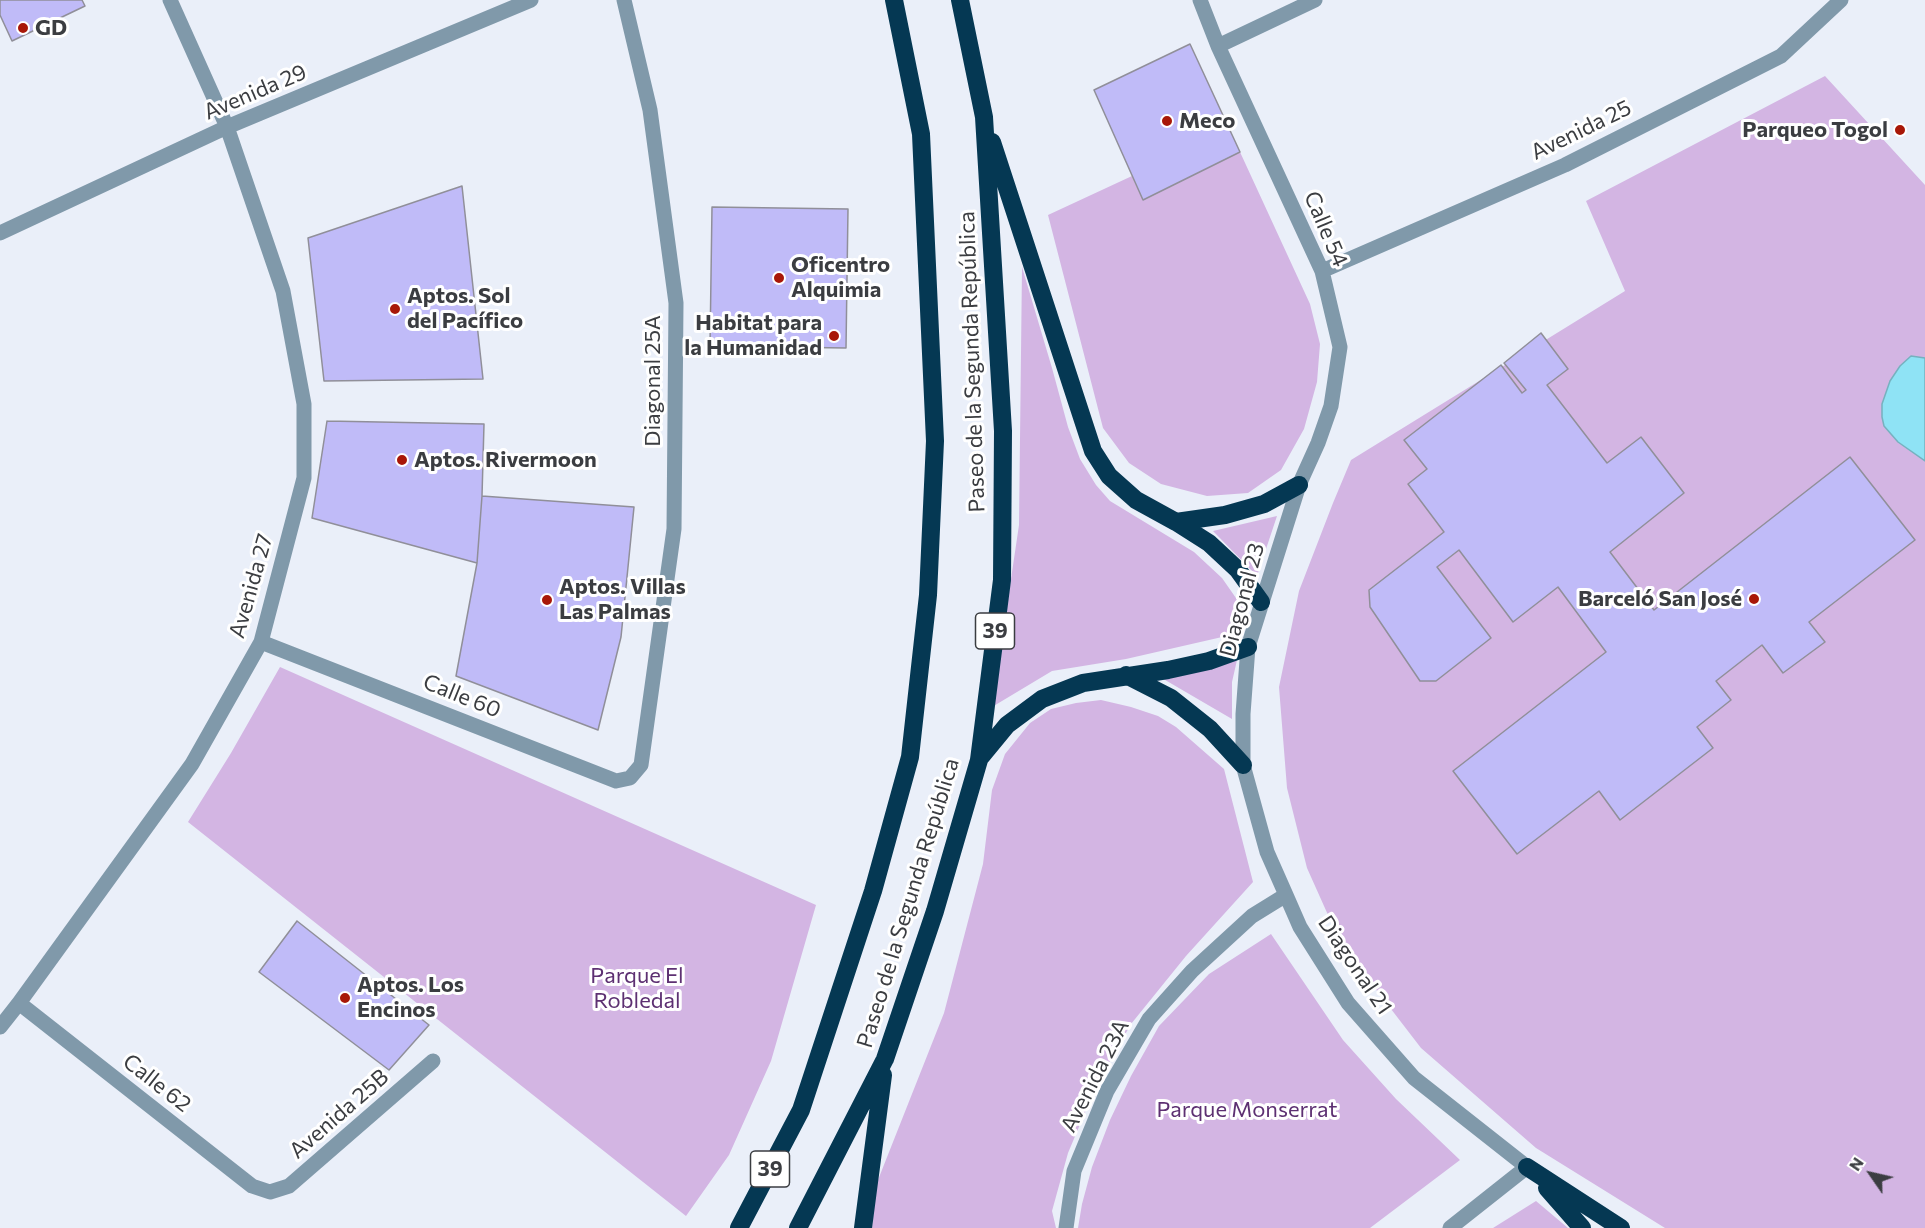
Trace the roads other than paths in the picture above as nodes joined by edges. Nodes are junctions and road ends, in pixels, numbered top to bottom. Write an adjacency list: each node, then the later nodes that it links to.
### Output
1 (170, 0): 11 (street, Avenida 27)
2 (531, 0): 11 (street, Avenida 29)
3 (624, 0): 21 (street, Diagonal 25A)
4 (894, 0): 28 (highway, Paseo de la Segunda República / 39)
5 (960, 0): 10 (highway, Paseo de la Segunda República / 39)
6 (1200, 0): 9 (street, Calle 54)
7 (1315, 0): 9 (street)
8 (1841, 0): 13 (street, Avenida 25)
9 (1218, 46): 13 (street, Calle 54)
10 (984, 117): 15 (highway); 20 (highway, Paseo de la Segunda República / 39)
11 (227, 128): 12 (street, Avenida 29); 17 (street, Avenida 27)
12 (0, 233)
13 (1322, 271): 14 (street, Calle 54)
14 (1299, 485): 15 (highway); 16 (street, Diagonal 23)
15 (1176, 522): 16 (highway)
16 (1261, 602): 18 (street, Diagonal 23)
17 (261, 642): 21 (street, Calle 60); 24 (street, Avenida 27)
18 (1248, 647): 19 (highway); 22 (street, Diagonal 23)
19 (1126, 675): 20 (highway); 22 (highway)
20 (979, 760): 26 (highway, Paseo de la Segunda República / 39)
21 (642, 765)
22 (1243, 765): 23 (street, Diagonal 21)
23 (1286, 895): 29 (street, Diagonal 21); 35 (street, Avenida 23A)
24 (19, 1003): 25 (street, Avenida 27); 30 (street, Calle 62)
25 (0, 1027)
26 (885, 1059): 33 (highway, Paseo de la Segunda República / 39); 34 (highway)
27 (433, 1061): 30 (street, Avenida 25B)
28 (801, 1110): 31 (highway); 32 (highway, Paseo de la Segunda República / 39)
29 (1527, 1167): 36 (street); 37 (highway); 38 (highway)
30 (270, 1192)
31 (726, 1228)
32 (739, 1228)
33 (798, 1228)
34 (863, 1228)
35 (1066, 1228)
36 (1450, 1228)
37 (1582, 1228)
38 (1621, 1228)

